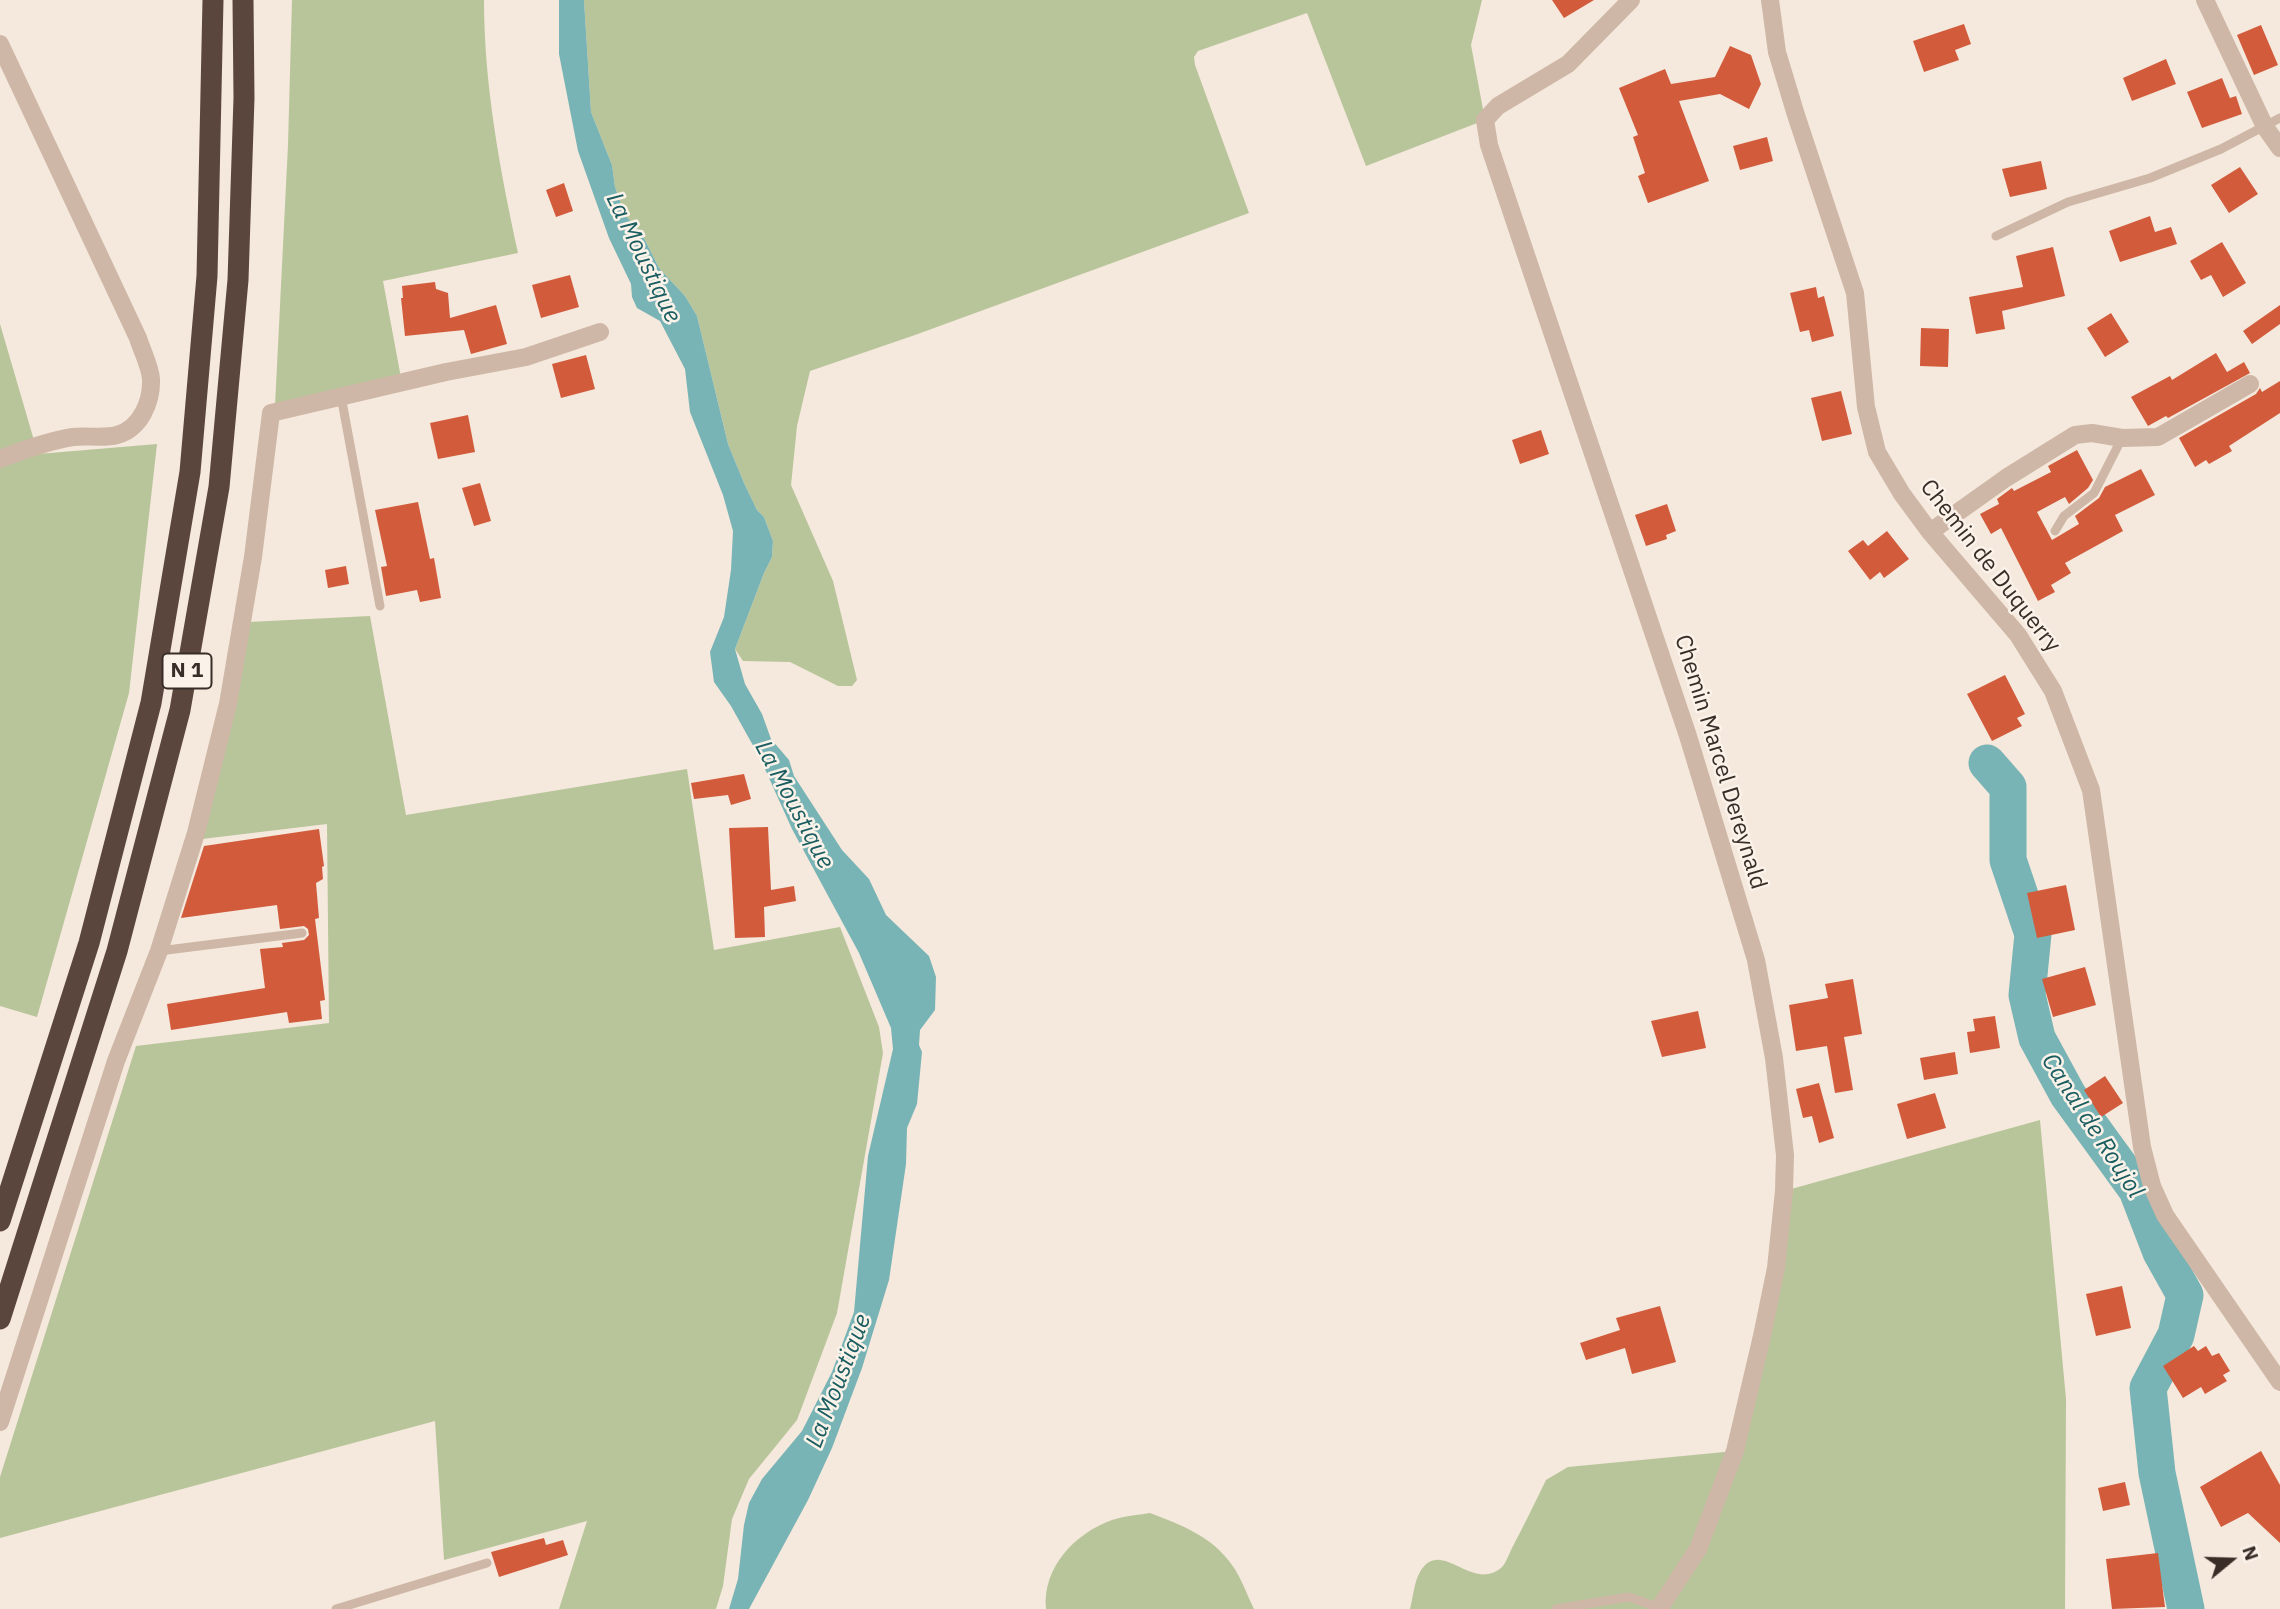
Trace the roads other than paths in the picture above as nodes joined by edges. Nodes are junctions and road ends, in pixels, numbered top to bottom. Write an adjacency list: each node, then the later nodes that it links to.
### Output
1 (213, 0): 20 (highway, N 1)
2 (243, 0): 21 (highway, N 1)
3 (1631, 0): 25 (street, Chemin Marcel Dereynald)
4 (1770, 0): 16 (street, Chemin de Duquerry)
5 (2205, 0): 7 (street)
6 (0, 44): 14 (street)
7 (2273, 123): 8 (street); 9 (lane)
8 (2280, 148)
9 (1996, 236)
10 (600, 332): 12 (street)
11 (2250, 384): 13 (street)
12 (341, 396): 17 (lane); 19 (street)
13 (2122, 438): 15 (lane); 16 (street)
14 (0, 459)
15 (2055, 531)
16 (1930, 532): 22 (street, Chemin de Duquerry)
17 (380, 606)
18 (302, 933): 19 (lane)
19 (159, 951): 23 (street)
20 (0, 1221)
21 (0, 1319)
22 (2280, 1382)
23 (0, 1422)
24 (486, 1563): 26 (lane)
25 (1660, 1608): 27 (lane)
26 (335, 1609)
27 (1556, 1609)

